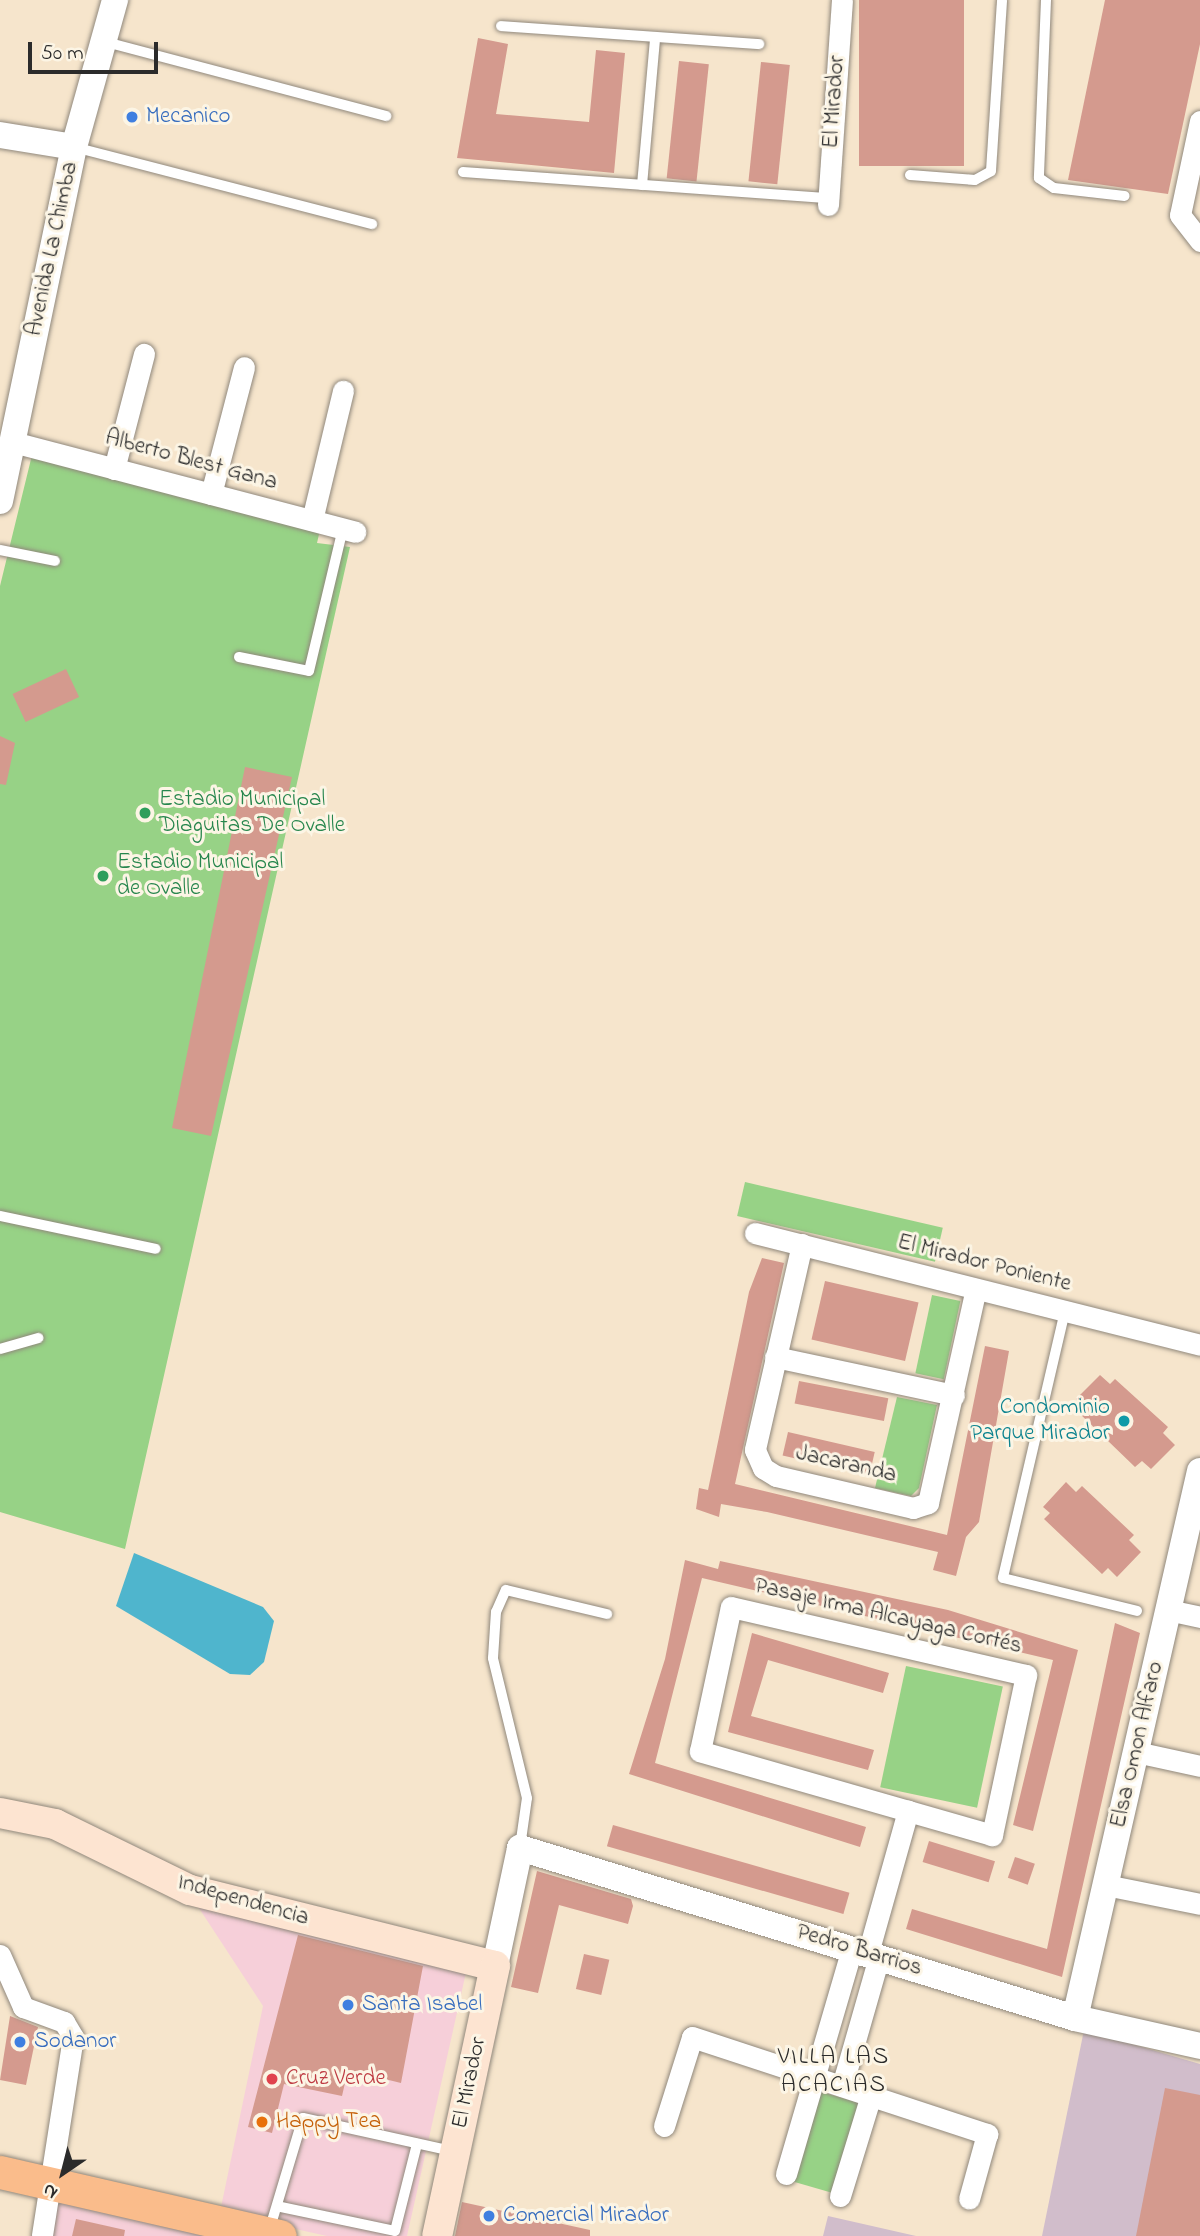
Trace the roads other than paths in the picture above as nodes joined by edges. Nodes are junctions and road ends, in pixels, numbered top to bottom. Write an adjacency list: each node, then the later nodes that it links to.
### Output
1 (115, 0): 7 (street, Avenida La Chimba)
2 (842, 0): 17 (street, El Mirador)
3 (1002, 0): 14 (lane)
4 (1046, 0): 16 (lane)
5 (501, 26): 6 (lane)
6 (655, 38): 8 (lane); 15 (lane)
7 (106, 42): 9 (lane); 12 (street, Avenida La Chimba)
8 (759, 44)
9 (386, 116)
10 (1200, 121): 19 (street)
11 (0, 135): 12 (street)
12 (74, 146): 18 (lane); 23 (street, Avenida La Chimba)
13 (463, 172): 15 (lane)
14 (910, 175)
15 (642, 185): 17 (lane)
16 (1125, 196)
17 (829, 201)
18 (372, 224)
19 (1200, 241)
20 (144, 354): 24 (street)
21 (244, 367): 25 (street)
22 (343, 391): 27 (street)
23 (10, 431): 24 (street, Alberto Blest Gana); 26 (street, Avenida La Chimba)
24 (114, 469): 25 (street, Alberto Blest Gana)
25 (211, 494): 27 (street, Alberto Blest Gana)
26 (0, 501)
27 (312, 520): 28 (street, Alberto Blest Gana)
28 (349, 530): 31 (lane)
29 (0, 550): 30 (lane)
30 (55, 561)
31 (239, 657)
32 (0, 1216): 35 (lane)
33 (755, 1233): 34 (street, El Mirador Poniente)
34 (802, 1244): 36 (street, El Mirador Poniente); 41 (street, Jacaranda)
35 (156, 1249)
36 (976, 1289): 37 (street, El Mirador Poniente); 42 (street, Jacaranda)
37 (1065, 1311): 39 (street, El Mirador Poniente); 46 (lane)
38 (38, 1338): 40 (lane)
39 (1200, 1345)
40 (0, 1349)
41 (775, 1357): 42 (street); 42 (street, Jacaranda)
42 (954, 1395)
43 (1200, 1471): 44 (street, Elsa Omon Alfaro)
44 (1196, 1503): 45 (street, Elsa Omon Alfaro)
45 (1168, 1610): 48 (street); 49 (street, Elsa Omon Alfaro)
46 (1137, 1611)
47 (607, 1614): 53 (lane)
48 (1200, 1617)
49 (1136, 1752): 50 (street); 54 (street, Elsa Omon Alfaro)
50 (1200, 1766)
51 (908, 1811): 51 (street, Pasaje Irma Alcayaga Cortés); 56 (street)
52 (0, 1813): 58 (main road, Independencia)
53 (520, 1848): 56 (street, Pedro Barrios); 58 (street, El Mirador)
54 (1106, 1885): 55 (street); 59 (street, Elsa Omon Alfaro)
55 (1200, 1904)
56 (866, 1953): 59 (street, Pedro Barrios); 61 (street); 62 (street)
57 (0, 1955): 69 (street)
58 (495, 1966): 66 (main road, El Mirador)
59 (1075, 2018): 60 (street, Pedro Barrios)
60 (1200, 2046)
61 (816, 2078): 62 (street); 64 (street); 68 (street)
62 (842, 2086): 63 (street)
63 (871, 2095): 70 (street); 71 (street)
64 (664, 2126)
65 (417, 2144): 66 (lane); 72 (lane); 73 (lane)
66 (455, 2152): 76 (main road, El Mirador)
67 (0, 2172): 69 (main road)
68 (786, 2174)
69 (51, 2183): 73 (main road); 74 (street)
70 (840, 2196)
71 (968, 2199)
72 (356, 2222): 73 (lane); 75 (lane)
73 (276, 2225)
74 (42, 2236)
75 (365, 2236)
76 (437, 2236)

